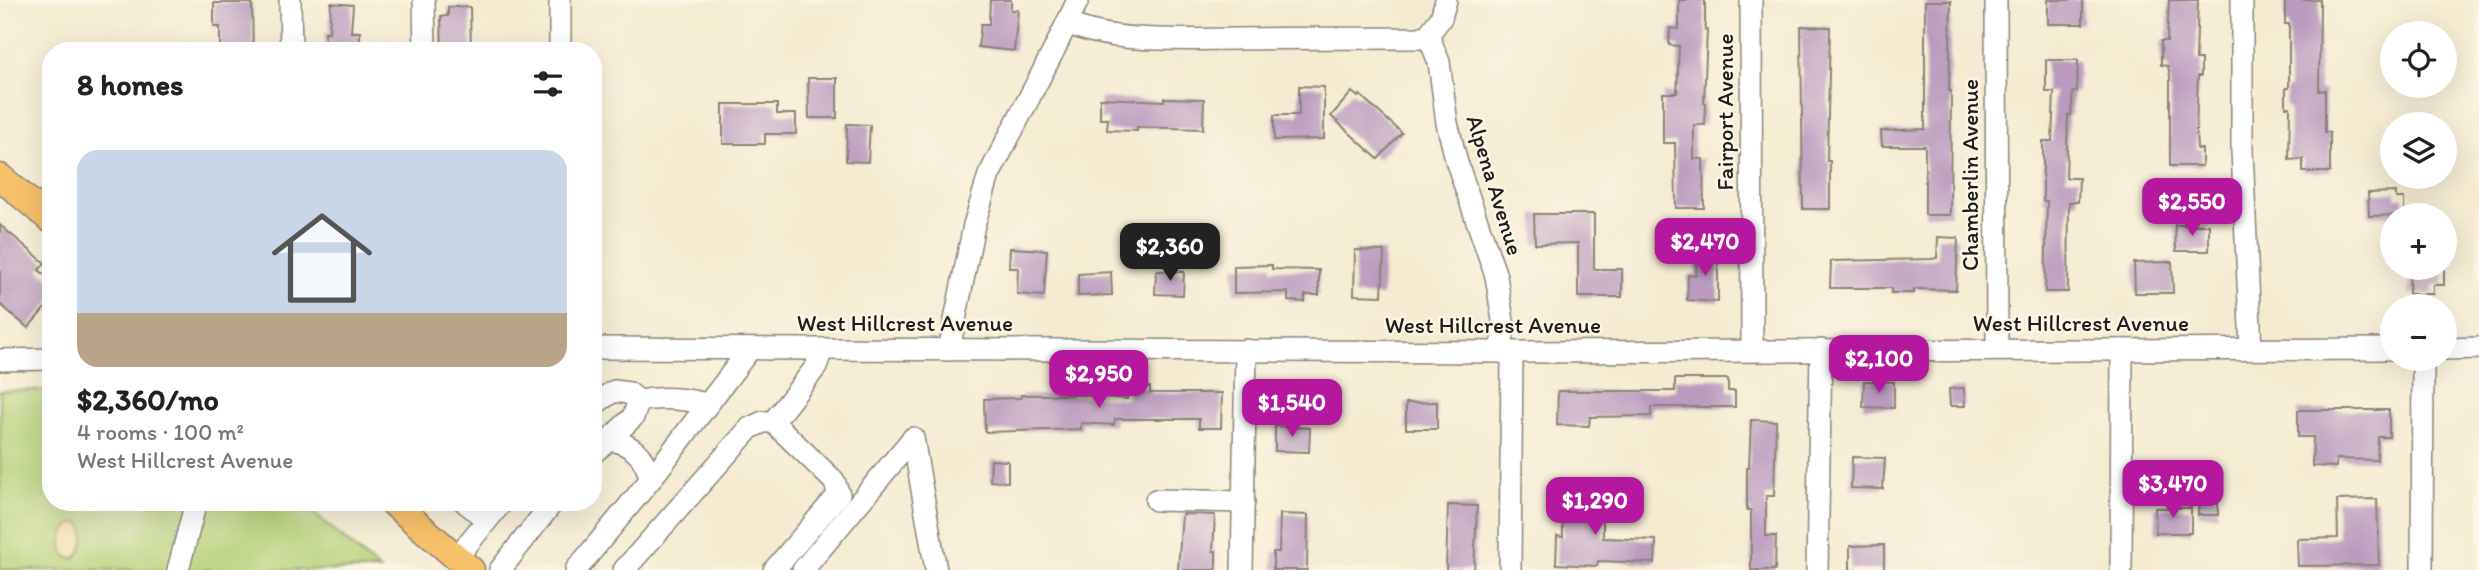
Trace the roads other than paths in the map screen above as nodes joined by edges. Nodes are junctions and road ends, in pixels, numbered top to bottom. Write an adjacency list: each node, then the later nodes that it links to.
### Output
1 (290, 0): 11 (street)
2 (424, 0): 12 (street)
3 (560, 0): 13 (street)
4 (1078, 0): 9 (street)
5 (1446, 0): 10 (street)
6 (1751, 0): 26 (street, Fairport Avenue)
7 (1996, 0): 20 (street, Chamberlin Avenue)
8 (2242, 0): 21 (street)
9 (1067, 23): 10 (street); 24 (street)
10 (1428, 36): 29 (street, Alpena Avenue)
11 (291, 42)
12 (425, 42)
13 (560, 42)
14 (1, 181): 15 (main road)
15 (42, 213)
16 (602, 348): 18 (street, West Hillcrest Avenue)
17 (2479, 348): 23 (street)
18 (750, 349): 19 (street, West Hillcrest Avenue); 35 (street)
19 (822, 349): 24 (street, West Hillcrest Avenue); 36 (street)
20 (1997, 349): 27 (street, West Hillcrest Avenue); 28 (street, West Hillcrest Avenue)
21 (2251, 349): 22 (street, West Hillcrest Avenue); 28 (street, West Hillcrest Avenue)
22 (2380, 349)
23 (2457, 349)
24 (950, 350): 25 (street, West Hillcrest Avenue)
25 (1246, 350): 29 (street, West Hillcrest Avenue); 41 (street)
26 (1752, 350): 27 (street, West Hillcrest Avenue); 29 (street, West Hillcrest Avenue)
27 (1821, 350): 58 (street)
28 (2122, 350): 59 (street)
29 (1507, 352): 57 (street, Alpena Avenue)
30 (42, 359): 31 (street)
31 (0, 360)
32 (2423, 371): 60 (street)
33 (602, 399): 34 (street)
34 (639, 401): 35 (street); 37 (street)
35 (708, 404): 39 (street)
36 (773, 422): 52 (street); 53 (street)
37 (610, 439): 38 (street); 39 (street)
38 (602, 446)
39 (651, 479): 51 (street)
40 (1156, 500): 41 (street)
41 (1244, 502): 56 (street)
42 (194, 511): 49 (street)
43 (402, 511): 48 (main road)
44 (476, 511): 47 (street)
45 (494, 511): 47 (street)
46 (547, 511): 50 (street)
47 (487, 520): 48 (street)
48 (464, 564)
49 (178, 570)
50 (500, 570)
51 (576, 570)
52 (624, 570)
53 (774, 570)
54 (803, 570): 55 (street)
55 (936, 570)
56 (1242, 570)
57 (1510, 570)
58 (1817, 570)
59 (2121, 570)
60 (2422, 570)

